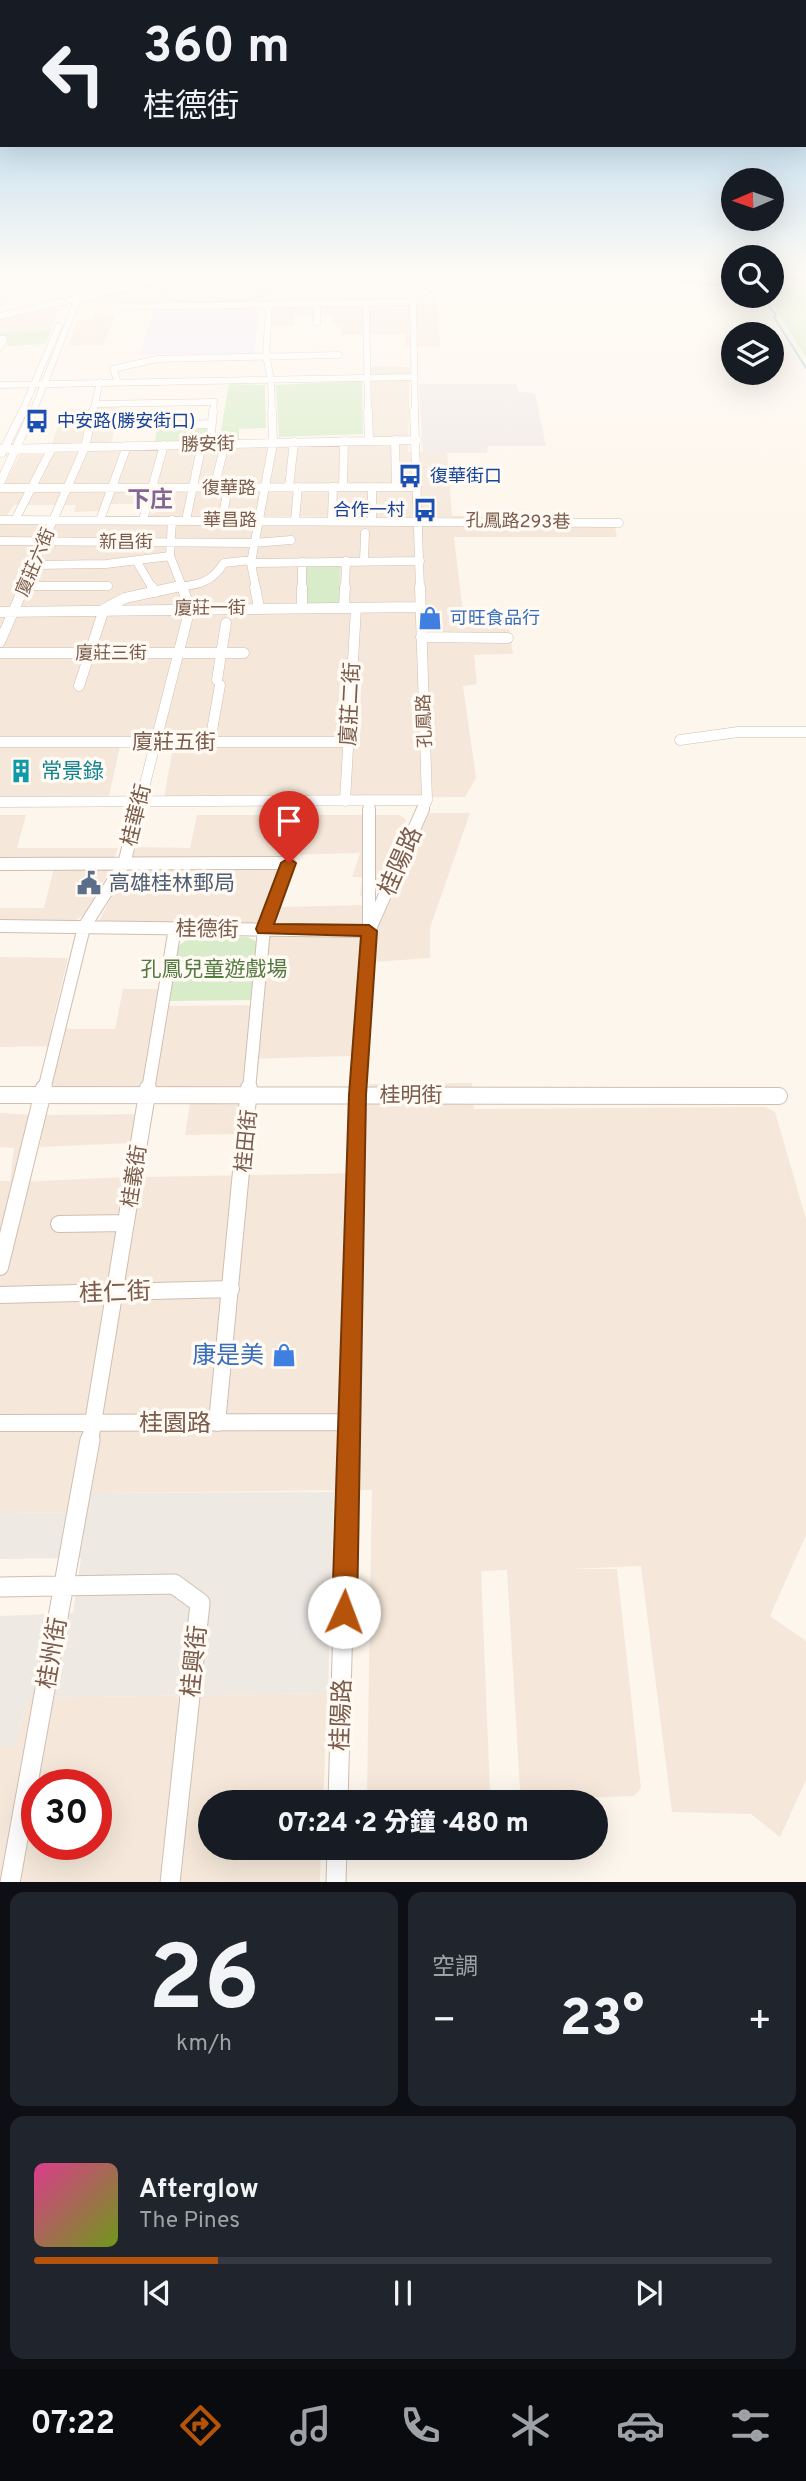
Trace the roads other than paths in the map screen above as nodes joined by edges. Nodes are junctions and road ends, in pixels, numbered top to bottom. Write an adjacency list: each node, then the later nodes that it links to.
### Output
1 (46, 359): 12 (street)
2 (55, 359): 13 (street)
3 (163, 359): 11 (street)
4 (267, 359): 9 (street)
5 (367, 359): 8 (street)
6 (414, 359): 7 (street, 孔鳳路)
7 (415, 377): 8 (street); 21 (street, 孔鳳路)
8 (368, 378): 9 (street); 19 (street)
9 (271, 380): 11 (street); 24 (street)
10 (100, 382): 11 (street); 13 (street); 16 (street, 廈莊六街)
11 (118, 382)
12 (37, 383): 13 (street); 14 (street); 33 (street)
13 (46, 383): 32 (street)
14 (0, 385)
15 (159, 403): 16 (street); 17 (street); 18 (street)
16 (96, 404): 31 (street, 廈莊六街)
17 (211, 424): 18 (street); 25 (street)
18 (154, 426): 27 (street)
19 (369, 440): 20 (street, 勝安街); 22 (street, 勝安街)
20 (395, 440): 21 (street, 勝安街); 40 (street)
21 (417, 440): 41 (street, 孔鳳路)
22 (344, 441): 23 (street, 勝安街); 38 (street)
23 (294, 442): 24 (street, 勝安街); 36 (street)
24 (272, 443): 26 (street, 勝安街); 49 (street)
25 (206, 444): 26 (street, 勝安街); 28 (street, 勝安街); 46 (street)
26 (225, 444): 47 (street)
27 (151, 445): 28 (street, 勝安街); 29 (street, 勝安街)
28 (164, 445): 45 (street)
29 (127, 446): 31 (street, 勝安街); 44 (street)
30 (52, 447): 31 (street, 勝安街); 32 (street, 勝安街); 42 (street)
31 (85, 447): 43 (street, 廈莊六街)
32 (17, 448): 33 (street, 勝安街); 35 (street)
33 (2, 449): 34 (street)
34 (0, 457)
35 (0, 486): 42 (street, 復華路)
36 (293, 487): 37 (street, 復華路); 49 (street, 復華路); 59 (street)
37 (333, 487): 38 (street, 復華路); 60 (street)
38 (343, 487): 39 (street, 復華路)
39 (372, 487): 40 (street, 復華路); 61 (street)
40 (396, 487): 41 (street, 復華路)
41 (417, 487): 62 (street, 孔鳳路)
42 (31, 488): 43 (street, 復華路); 51 (street)
43 (67, 488): 44 (street, 復華路); 52 (street, 廈莊六街)
44 (112, 488): 45 (street, 復華路); 53 (street)
45 (151, 488): 46 (street, 復華路); 54 (street)
46 (192, 488): 47 (street, 復華路); 56 (street)
47 (214, 488): 48 (street, 復華路)
48 (228, 488): 49 (street, 復華路); 57 (street)
49 (264, 488): 58 (street)
50 (0, 520): 51 (street, 華昌路)
51 (15, 520): 52 (street, 華昌路)
52 (52, 520): 53 (street, 華昌路); 67 (street, 廈莊六街)
53 (100, 520): 54 (street, 華昌路)
54 (143, 520): 55 (street, 華昌路)
55 (172, 520): 56 (street, 華昌路); 68 (street)
56 (186, 520): 57 (street, 華昌路)
57 (222, 520): 58 (street, 華昌路)
58 (258, 520): 59 (street, 華昌路); 69 (street)
59 (295, 520): 60 (street, 華昌路)
60 (332, 520): 61 (street, 華昌路)
61 (372, 520): 62 (street, 華昌路)
62 (418, 520): 63 (street, 孔鳳路293巷); 74 (street, 孔鳳路)
63 (619, 523)
64 (365, 533): 73 (street)
65 (290, 540): 69 (street, 新昌街)
66 (0, 541): 67 (street, 新昌街)
67 (43, 541): 68 (street, 新昌街); 77 (street, 廈莊六街)
68 (171, 542): 69 (street, 新昌街); 70 (street)
69 (253, 543): 71 (street)
70 (170, 556): 75 (street, 新昌街); 80 (street)
71 (251, 561): 76 (street); 80 (street); 84 (street)
72 (346, 561): 73 (street); 76 (street); 86 (street)
73 (364, 561): 74 (street)
74 (420, 561): 82 (street, 孔鳳路)
75 (138, 562): 77 (street, 新昌街); 81 (street)
76 (302, 562): 85 (street)
77 (33, 565): 78 (street, 廈莊六街)
78 (24, 586): 79 (street); 89 (street, 廈莊六街)
79 (108, 586)
80 (182, 587): 81 (street); 83 (street)
81 (155, 592): 88 (street)
82 (420, 607): 87 (street, 廈莊一街); 92 (street, 孔鳳路)
83 (190, 608): 84 (street, 廈莊一街); 88 (street, 廈莊一街); 97 (street, 桂華街)
84 (259, 608): 85 (street, 廈莊一街)
85 (302, 608): 86 (street, 廈莊一街)
86 (344, 608): 87 (street, 廈莊一街)
87 (356, 608): 106 (street, 廈莊二街)
88 (104, 609): 89 (street, 廈莊一街); 96 (street)
89 (14, 611): 90 (street, 廈莊一街); 94 (street, 廈莊六街)
90 (0, 612)
91 (226, 623): 98 (street)
92 (421, 637): 93 (street); 107 (street, 孔鳳路)
93 (508, 638)
94 (0, 642)
95 (0, 653): 96 (street, 廈莊三街)
96 (89, 653): 97 (street, 廈莊三街); 100 (street)
97 (177, 653): 98 (street, 廈莊三街); 104 (street, 桂華街)
98 (221, 653): 99 (street, 廈莊三街); 105 (street)
99 (244, 653)
100 (79, 686)
101 (806, 732): 102 (street)
102 (680, 740)
103 (0, 742): 104 (street, 廈莊五街)
104 (154, 742): 105 (street, 廈莊五街); 111 (street, 桂華街)
105 (210, 742): 106 (street, 廈莊五街)
106 (348, 742): 108 (street, 廈莊二街)
107 (427, 800): 109 (street); 118 (street, 桂陽路)
108 (345, 801): 109 (street); 111 (street)
109 (369, 801): 118 (street)
110 (0, 802): 111 (street)
111 (139, 802): 113 (street, 桂華街)
112 (0, 864): 113 (street)
113 (124, 864): 115 (street, 桂華街); 117 (street, 桂田街)
114 (0, 926): 115 (street, 桂德街)
115 (84, 927): 116 (street, 桂德街); 120 (street, 桂華街)
116 (175, 928): 117 (street, 桂德街); 121 (street, 桂義街)
117 (264, 929): 118 (street, 桂德街); 122 (street, 桂田街)
118 (369, 931): 123 (street, 桂陽路)
119 (0, 1095): 120 (street, 桂明街)
120 (44, 1095): 121 (street, 桂明街); 127 (street, 桂華街)
121 (147, 1095): 122 (street, 桂明街); 125 (street, 桂義街)
122 (250, 1095): 123 (street, 桂明街); 128 (street, 桂田街)
123 (358, 1095): 124 (street, 桂明街); 131 (street, 桂陽路)
124 (779, 1096)
125 (126, 1223): 126 (street); 129 (street, 桂義街)
126 (59, 1224)
127 (0, 1267)
128 (231, 1289): 129 (street, 桂仁街); 134 (street, 桂田街)
129 (115, 1292): 130 (street, 桂仁街); 133 (street, 桂義街)
130 (0, 1295)
131 (350, 1422): 134 (street, 桂園路); 137 (street, 桂陽路)
132 (0, 1423): 133 (street, 桂園路)
133 (93, 1423): 134 (street, 桂園路); 136 (street, 桂州街)
134 (217, 1423)
135 (0, 1587): 136 (street, 桂興街)
136 (64, 1588): 139 (street, 桂州街); 140 (street, 桂興街)
137 (338, 1790)
138 (337, 1860): 141 (street)
139 (10, 1882)
140 (170, 1882)
141 (336, 1882)

